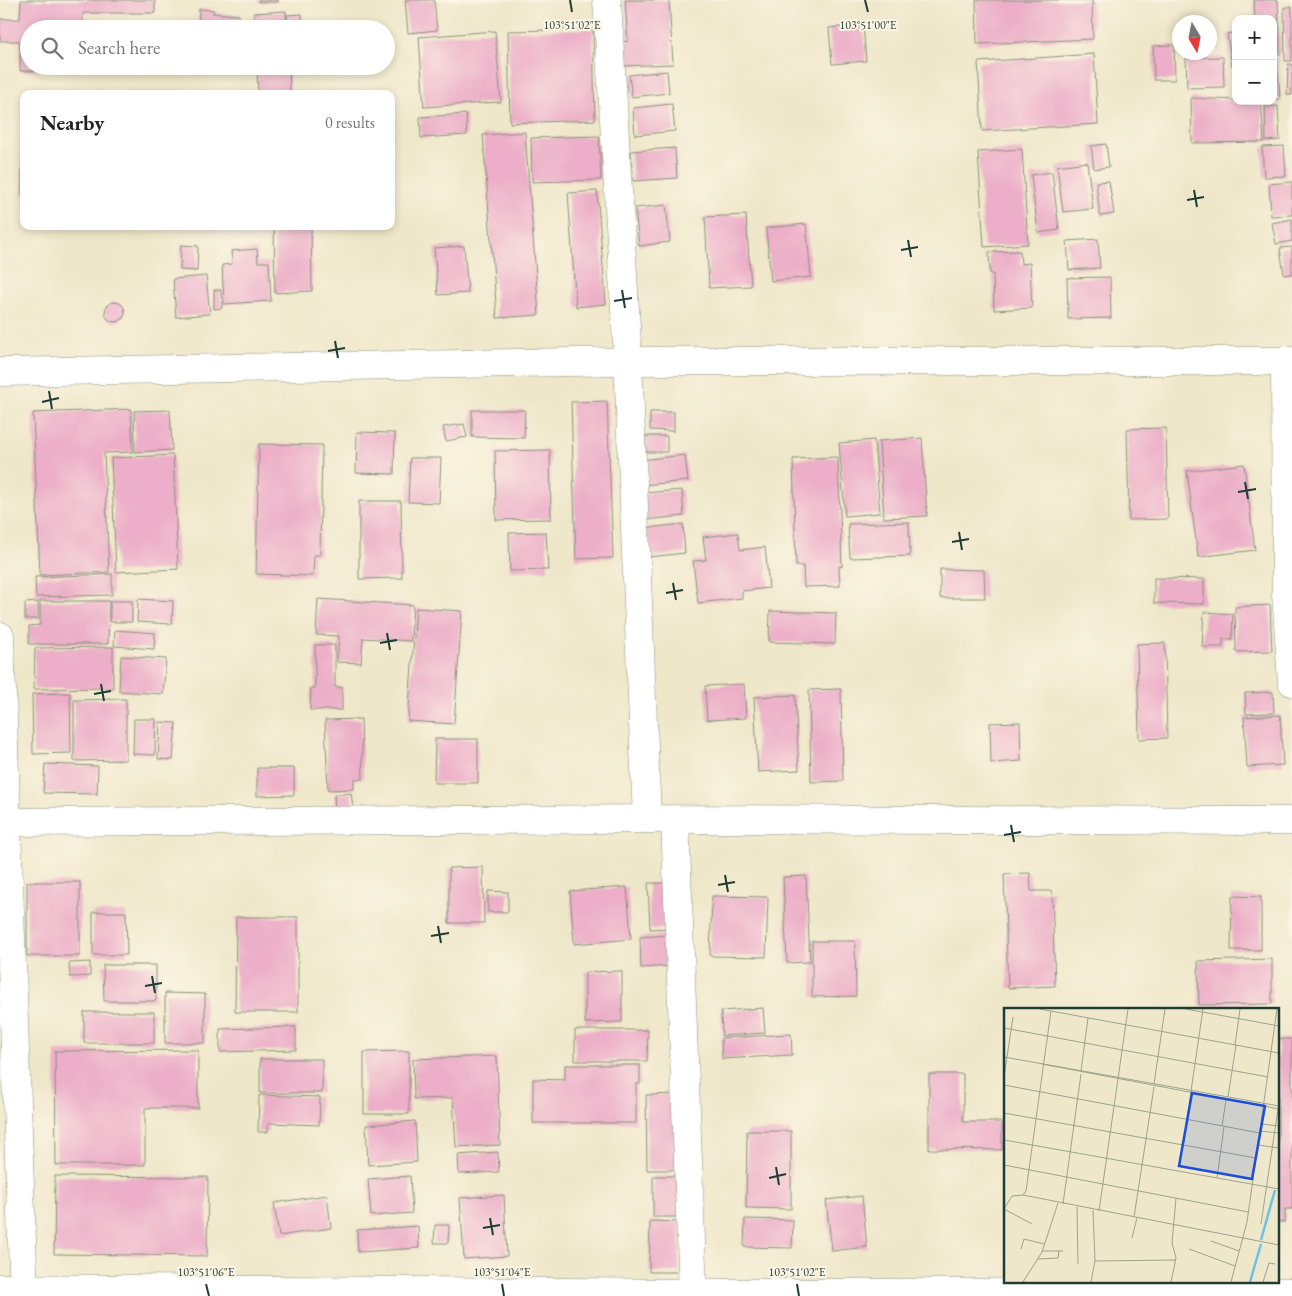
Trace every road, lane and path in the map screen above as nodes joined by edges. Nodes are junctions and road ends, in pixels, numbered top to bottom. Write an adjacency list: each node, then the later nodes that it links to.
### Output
1 (607, 0): 3 (street)
2 (1288, 360): 3 (street); 6 (street)
3 (628, 361): 4 (street); 8 (street)
4 (0, 372)
5 (0, 636): 10 (street)
6 (1292, 682)
7 (675, 819): 8 (street); 9 (street); 15 (street)
8 (647, 820): 10 (street)
9 (1292, 821)
10 (6, 822): 11 (street)
11 (4, 860): 12 (street)
12 (6, 984): 13 (street)
13 (16, 1291): 15 (street)
14 (1292, 1292): 15 (street)
15 (693, 1293)

